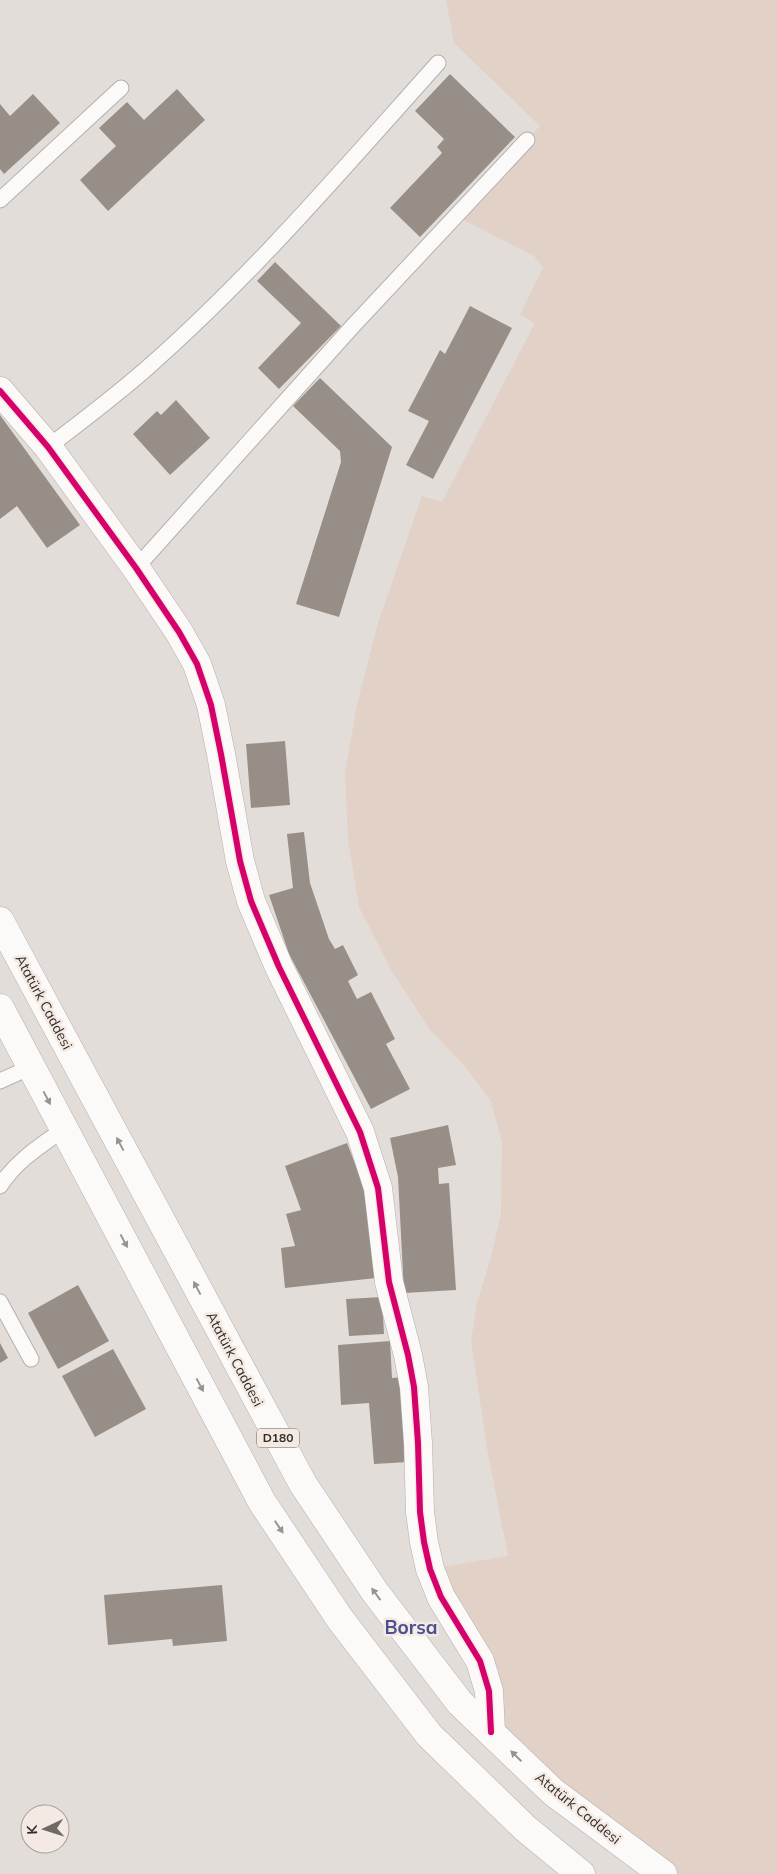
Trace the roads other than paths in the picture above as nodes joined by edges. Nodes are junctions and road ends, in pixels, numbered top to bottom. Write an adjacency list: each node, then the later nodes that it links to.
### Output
1 (438, 64): 6 (lane)
2 (121, 88): 4 (lane)
3 (527, 140): 7 (lane)
4 (0, 200)
5 (0, 391): 6 (main road)
6 (48, 447): 7 (main road)
7 (136, 568): 16 (main road)
8 (0, 921): 16 (main road, Atatürk Caddesi / D180, one-way to 8)
9 (0, 1008): 10 (main road)
10 (31, 1066): 11 (lane); 12 (main road, one-way to 12)
11 (0, 1081)
12 (64, 1129): 13 (lane); 17 (main road, one-way to 17)
13 (0, 1186)
14 (0, 1302): 15 (lane)
15 (31, 1359)
16 (491, 1732): 18 (main road, Atatürk Caddesi / D180, one-way to 16)
17 (581, 1874)
18 (663, 1874)

